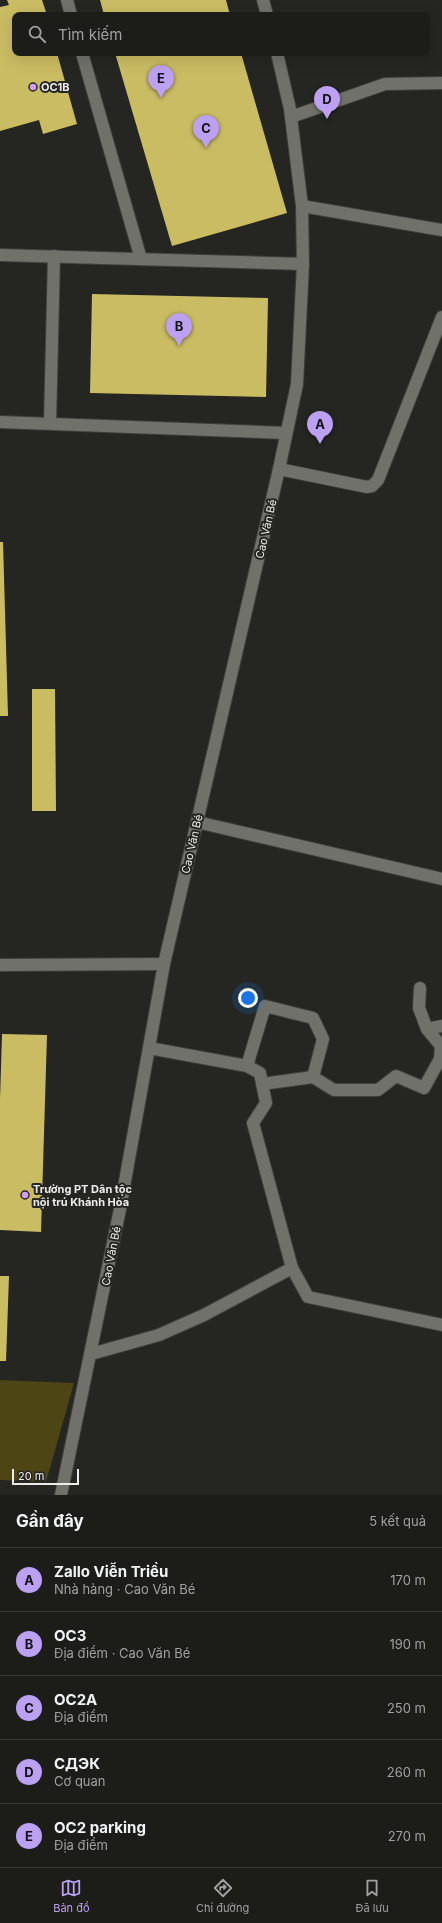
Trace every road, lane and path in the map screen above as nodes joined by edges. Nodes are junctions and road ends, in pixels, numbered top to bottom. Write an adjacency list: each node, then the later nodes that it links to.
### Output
1 (67, 0): 3 (street)
2 (263, 0): 4 (street)
3 (70, 12)
4 (266, 12)
5 (83, 56): 13 (street)
6 (278, 56): 8 (street, Cao Văn Bé)
7 (442, 83): 8 (street)
8 (291, 117): 9 (street, Cao Văn Bé)
9 (302, 206): 10 (street); 14 (street, Cao Văn Bé)
10 (442, 230)
11 (0, 255): 12 (street)
12 (54, 256): 13 (street); 17 (street)
13 (141, 259): 14 (street)
14 (303, 264): 18 (street, Cao Văn Bé)
15 (442, 317): 19 (street)
16 (0, 422): 17 (street)
17 (50, 423): 18 (street)
18 (286, 433): 19 (street, Cao Văn Bé)
19 (280, 469): 20 (street, Cao Văn Bé)
20 (197, 822): 21 (street); 22 (street, Cao Văn Bé)
21 (442, 878)
22 (164, 964): 23 (street); 27 (street, Cao Văn Bé)
23 (0, 965)
24 (420, 988): 26 (street)
25 (442, 1026): 26 (street)
26 (427, 1029): 29 (street)
27 (149, 1048): 28 (street); 33 (street, Cao Văn Bé)
28 (247, 1066): 29 (street); 30 (street)
29 (313, 1077): 30 (street)
30 (262, 1084): 31 (street)
31 (292, 1268): 32 (street); 33 (street)
32 (442, 1325)
33 (92, 1354): 34 (street, Cao Văn Bé)
34 (61, 1495)

